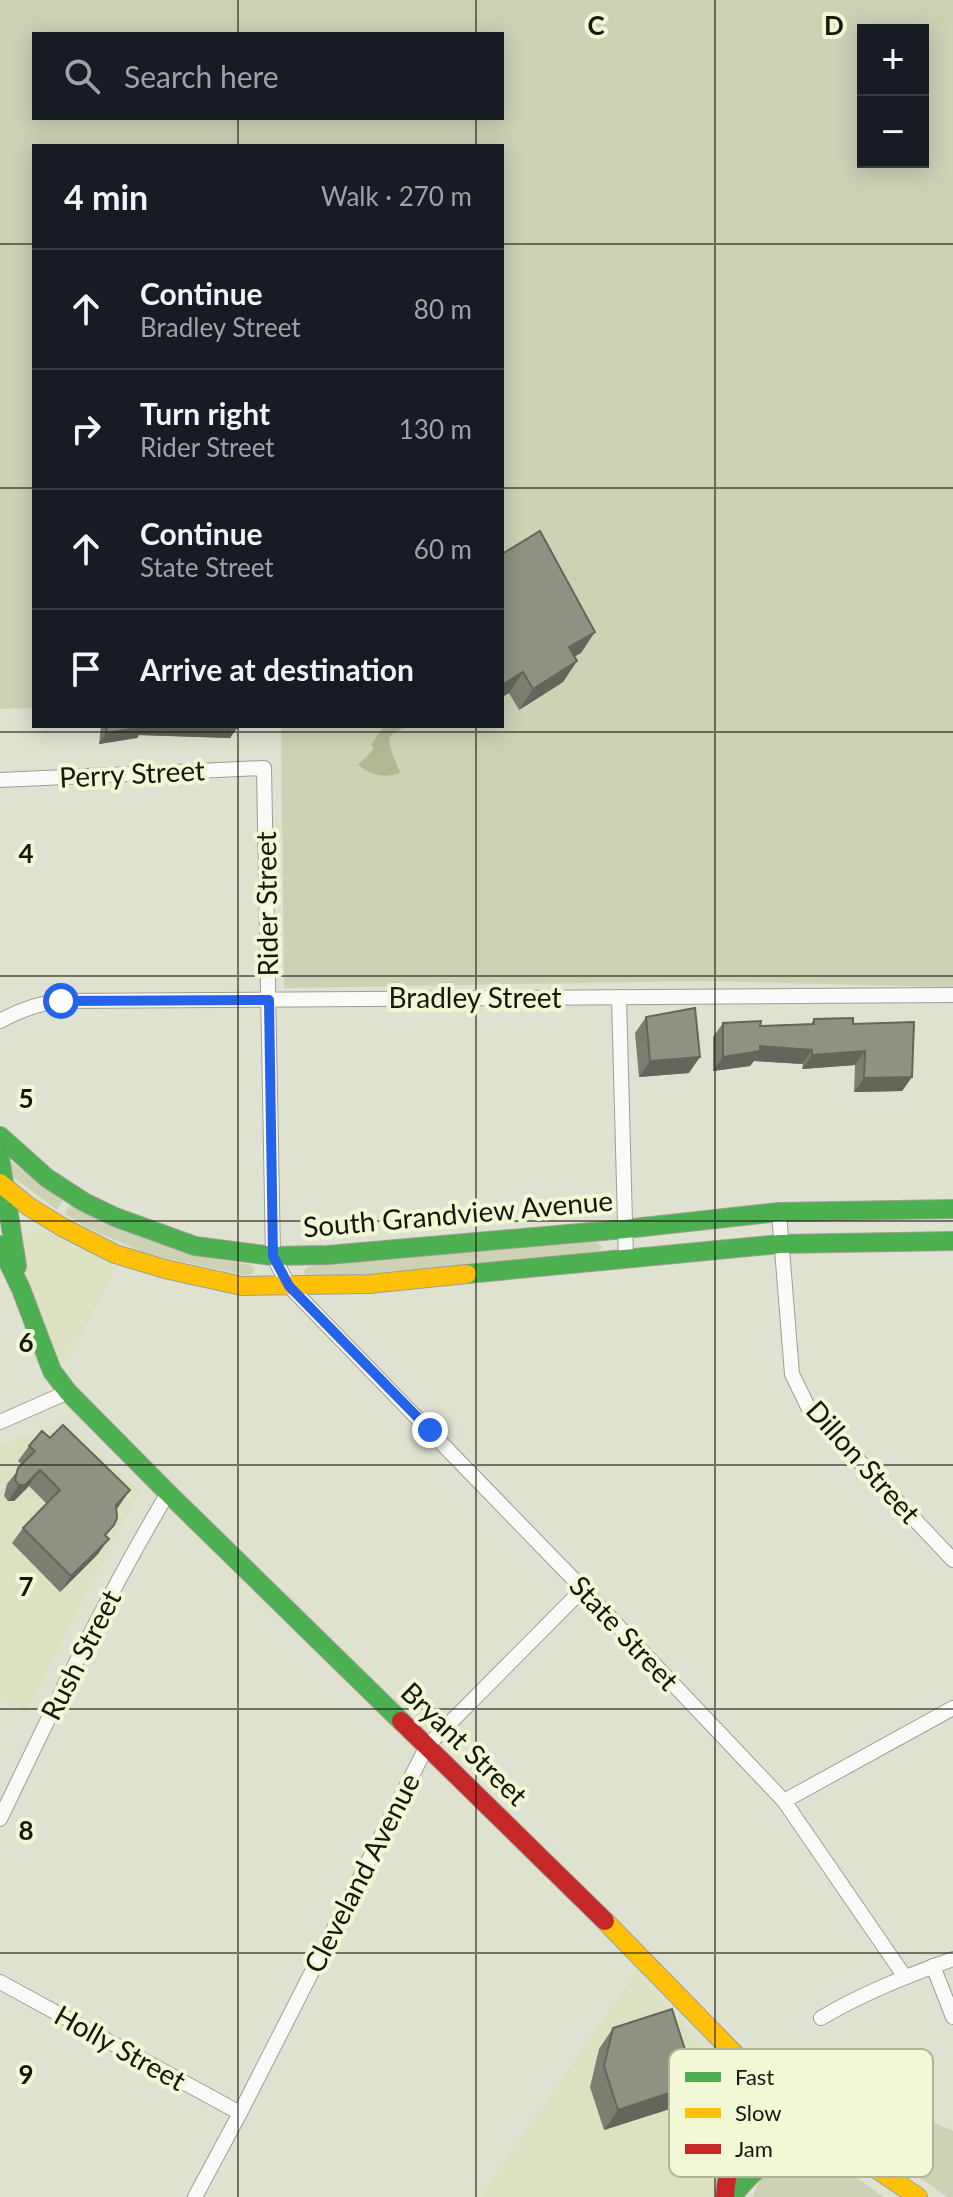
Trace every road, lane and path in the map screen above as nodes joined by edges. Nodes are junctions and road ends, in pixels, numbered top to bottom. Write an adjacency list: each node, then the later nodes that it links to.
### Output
1 (264, 768): 2 (street, Perry Street); 5 (street, Rider Street)
2 (0, 780)
3 (953, 995): 4 (street, Bradley Street)
4 (619, 997): 5 (street, Bradley Street); 13 (street)
5 (269, 1000): 6 (street, Bradley Street); 17 (street, Rider Street)
6 (0, 1021)
7 (0, 1136): 17 (main road, South Grandview Avenue)
8 (0, 1158): 9 (main road, Bryant Street)
9 (2, 1184): 12 (main road, South Grandview Avenue); 16 (main road, Bryant Street)
10 (953, 1209): 11 (main road, South Grandview Avenue)
11 (779, 1212): 13 (main road, South Grandview Avenue); 15 (street, Dillon Street)
12 (51, 1221): 16 (main road); 19 (main road, South Grandview Avenue)
13 (625, 1229): 17 (main road, South Grandview Avenue); 18 (street)
14 (953, 1241): 15 (main road, South Grandview Avenue)
15 (780, 1244): 18 (main road, South Grandview Avenue); 24 (street, Dillon Street)
16 (7, 1245): 21 (main road, Bryant Street)
17 (273, 1256): 19 (street, Rider Street)
18 (626, 1260): 19 (main road, South Grandview Avenue)
19 (289, 1286): 20 (street, Rider Street)
20 (315, 1313): 25 (street, State Street)
21 (68, 1392): 22 (street); 23 (main road, Bryant Street)
22 (0, 1422)
23 (168, 1493): 27 (main road, Bryant Street); 29 (street, Rush Street)
24 (953, 1560)
25 (583, 1589): 27 (street, Cleveland Avenue); 28 (street, State Street)
26 (953, 1708): 28 (street)
27 (427, 1746): 36 (main road, Bryant Street); 37 (street, Cleveland Avenue)
28 (784, 1801): 32 (street, State Street)
29 (0, 1819)
30 (953, 1959): 31 (street)
31 (933, 1966): 32 (street); 34 (street)
32 (905, 1977): 35 (street)
33 (0, 1982): 37 (street, Holly Street)
34 (953, 2017)
35 (821, 2018)
36 (731, 2049)
37 (240, 2113): 41 (street, Cleveland Avenue)
38 (727, 2177): 42 (main road)
39 (749, 2177): 43 (main road)
40 (888, 2177): 44 (main road, Bryant Street)
41 (195, 2197)
42 (725, 2197)
43 (732, 2197)
44 (918, 2197)

